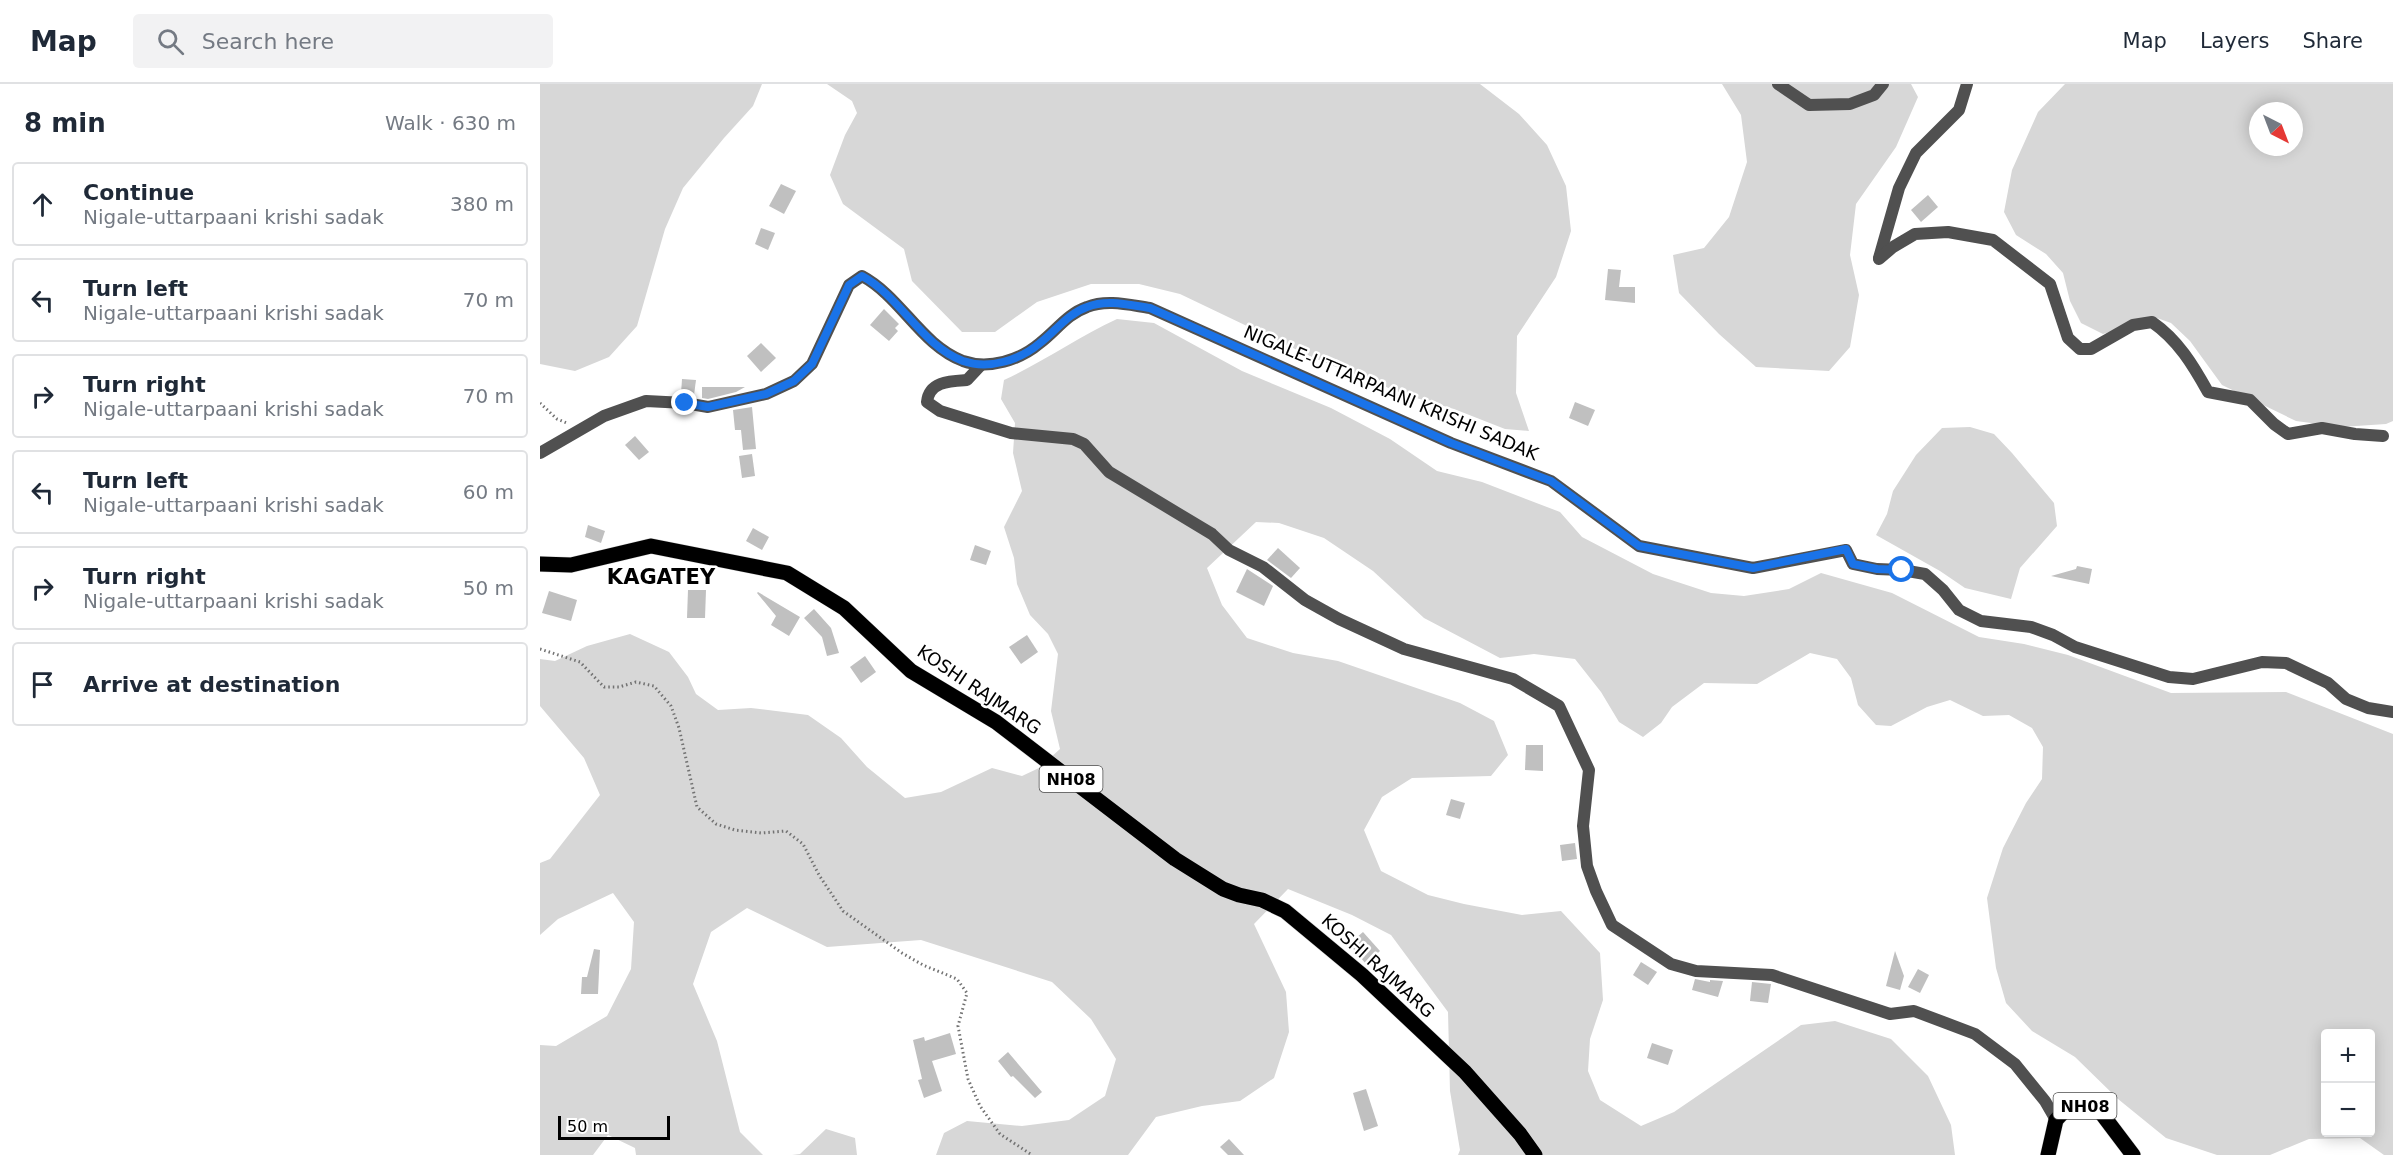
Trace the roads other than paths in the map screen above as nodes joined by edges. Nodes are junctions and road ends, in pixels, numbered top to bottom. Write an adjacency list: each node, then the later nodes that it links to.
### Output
1 (1778, 84): 2 (street)
2 (1883, 84)
3 (1967, 84): 5 (street)
4 (981, 365): 6 (street); 8 (street, NIGALE-UTTARPAANI KRISHI SADAK); 9 (street)
5 (2384, 436)
6 (540, 453)
7 (540, 564): 10 (main road, KOSHI RAJMARG / NH08)
8 (2393, 712)
9 (2056, 1120): 11 (main road, NH08); 12 (main road, NH08)
10 (1535, 1155)
11 (2048, 1155)
12 (2133, 1155)

